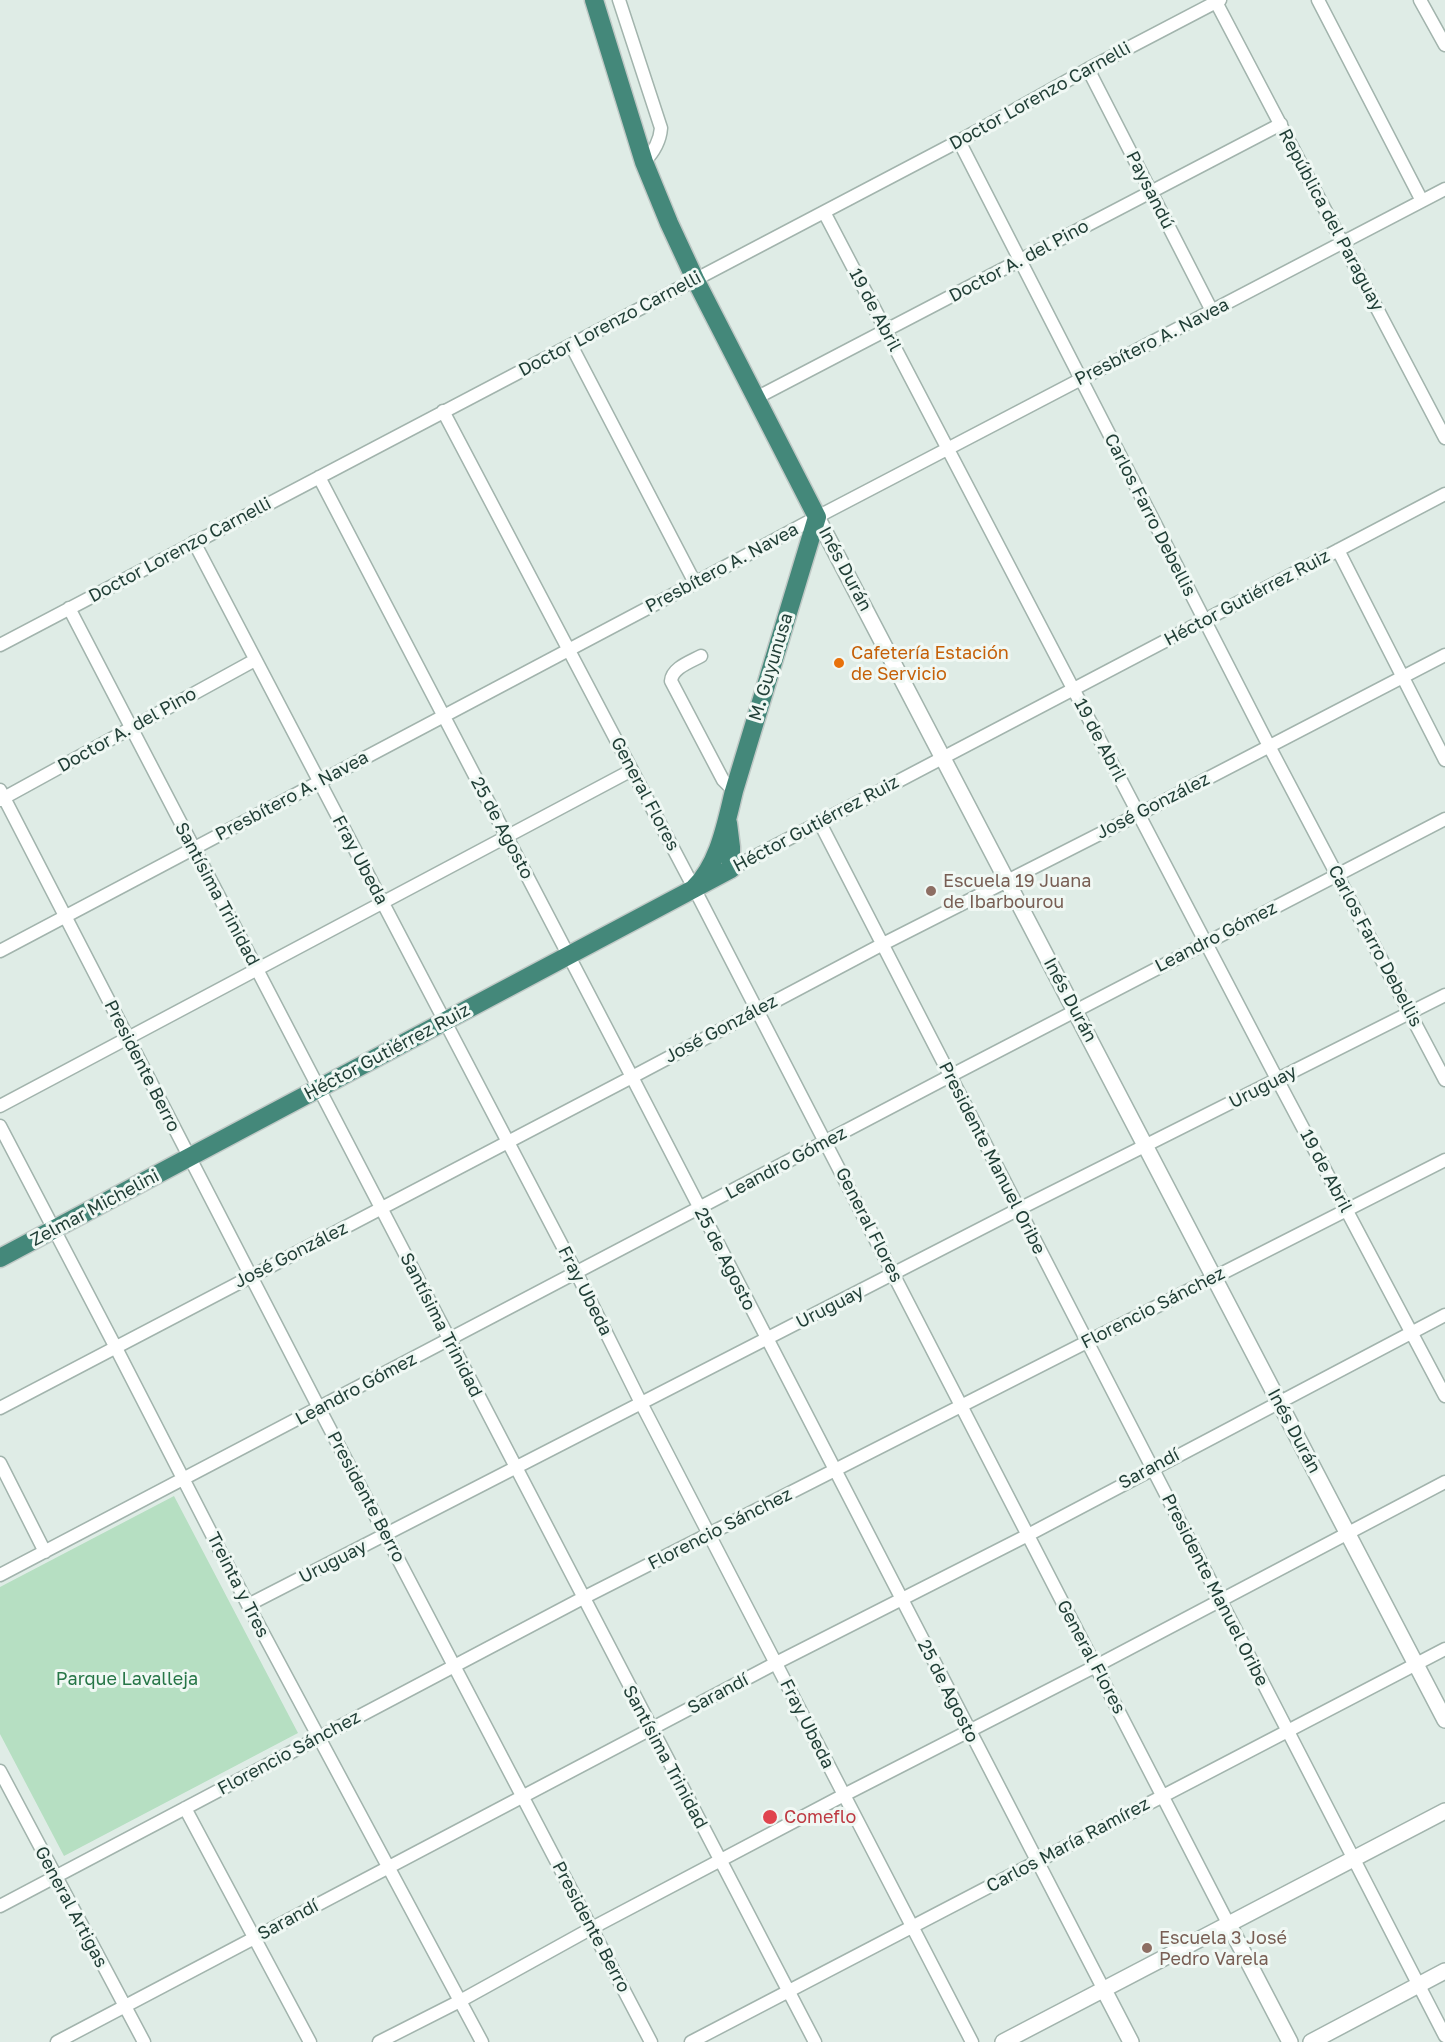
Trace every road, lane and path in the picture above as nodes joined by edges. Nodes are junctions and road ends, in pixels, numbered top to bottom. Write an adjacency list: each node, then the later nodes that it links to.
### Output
1 (595, 0): 10 (highway, Inés Durán)
2 (619, 0): 10 (street)
3 (1318, 0): 13 (street)
4 (1420, 0): 6 (street)
5 (1218, 1): 7 (street, Doctor Lorenzo Carnelli); 8 (street, República del Paraguay)
6 (1445, 45)
7 (1088, 69): 9 (street, Doctor Lorenzo Carnelli); 12 (street, Paysandú)
8 (1281, 124): 12 (street, Doctor A. del Pino); 15 (street, República del Paraguay)
9 (959, 141): 14 (street, Doctor Lorenzo Carnelli); 16 (street, Carlos Farro Debellis)
10 (644, 162): 17 (highway, Inés Durán)
11 (1445, 189): 13 (street, Presbítero A. Navea)
12 (1151, 192): 16 (street, Doctor A. del Pino); 18 (street, Paysandú)
13 (1422, 201): 15 (street, Presbítero A. Navea)
14 (824, 212): 17 (street, Doctor Lorenzo Carnelli); 19 (street, 19 de Abril)
15 (1342, 242): 18 (street, Presbítero A. Navea); 24 (street, República del Paraguay)
16 (1019, 261): 19 (street, Doctor A. del Pino); 21 (street, Carlos Farro Debellis)
17 (695, 279): 20 (street, Doctor Lorenzo Carnelli); 22 (highway, Inés Durán)
18 (1212, 311): 21 (street, Presbítero A. Navea)
19 (885, 332): 22 (street, Doctor A. del Pino); 25 (street, 19 de Abril)
20 (571, 345): 23 (street, Doctor Lorenzo Carnelli); 31 (street)
21 (1080, 380): 25 (street, Presbítero A. Navea); 33 (street, Carlos Farro Debellis)
22 (756, 398): 28 (highway, Inés Durán)
23 (443, 411): 26 (street, Doctor Lorenzo Carnelli); 35 (street, General Flores)
24 (1445, 438)
25 (948, 448): 28 (street, Presbítero A. Navea); 40 (street, 19 de Abril)
26 (319, 477): 29 (street, Doctor Lorenzo Carnelli); 41 (street, 25 de Agosto)
27 (1445, 494): 30 (street, Héctor Gutiérrez Ruiz)
28 (817, 517): 31 (street, Presbítero A. Navea); 44 (street, Inés Durán); 48 (highway, M. Guyunusa)
29 (194, 542): 32 (street, Doctor Lorenzo Carnelli); 38 (street, Fray Ubeda)
30 (1338, 550): 33 (street, Héctor Gutiérrez Ruiz); 39 (street)
31 (695, 583): 35 (street, Presbítero A. Navea)
32 (69, 608): 34 (street, Doctor Lorenzo Carnelli); 42 (street, Santísima Trinidad)
33 (1204, 620): 40 (street, Héctor Gutiérrez Ruiz); 43 (street, Carlos Farro Debellis)
34 (0, 645)
35 (569, 650): 41 (street, Presbítero A. Navea); 46 (street, General Flores)
36 (1445, 655): 39 (street, José González)
37 (701, 656): 48 (street)
38 (255, 660): 42 (street, Doctor A. del Pino); 47 (street, Fray Ubeda)
39 (1403, 676): 43 (street, José González); 45 (street)
40 (1073, 688): 44 (street, Héctor Gutiérrez Ruiz); 50 (street, 19 de Abril)
41 (443, 716): 47 (street, Presbítero A. Navea); 54 (street, 25 de Agosto)
42 (130, 728): 49 (street, Doctor A. del Pino); 55 (street, Santísima Trinidad)
43 (1269, 746): 50 (street, José González); 58 (street, Carlos Farro Debellis)
44 (942, 757): 53 (street, Héctor Gutiérrez Ruiz); 59 (street, Inés Durán)
45 (1445, 760)
46 (632, 770): 54 (street); 60 (street, General Flores)
47 (320, 783): 55 (street, Presbítero A. Navea); 61 (street, Fray Ubeda)
48 (734, 790): 51 (highway, M. Guyunusa)
49 (1, 796): 62 (street, Presidente Berro)
50 (1139, 814): 59 (street, José González); 63 (street, 19 de Abril)
51 (728, 818): 56 (highway, M. Guyunusa); 57 (highway, M. Guyunusa)
52 (1445, 819): 58 (street, Leandro Gómez)
53 (820, 823): 57 (street, Héctor Gutiérrez Ruiz); 64 (street, Presidente Manuel Oribe)
54 (507, 837): 61 (street); 66 (street, 25 de Agosto)
55 (193, 849): 62 (street, Presbítero A. Navea); 67 (street, Santísima Trinidad)
56 (716, 851): 57 (highway); 60 (highway, M. Guyunusa)
57 (731, 869): 60 (highway, Héctor Gutiérrez Ruiz)
58 (1338, 875): 63 (street, Leandro Gómez); 71 (street, Carlos Farro Debellis)
59 (1008, 881): 64 (street, José González); 70 (street, Inés Durán)
60 (694, 888): 66 (highway, Héctor Gutiérrez Ruiz); 69 (street, General Flores)
61 (382, 903): 67 (street); 72 (street, Fray Ubeda)
62 (65, 917): 65 (street, Presbítero A. Navea); 73 (street, Presidente Berro)
63 (1206, 942): 70 (street, Leandro Gómez); 76 (street, 19 de Abril)
64 (883, 944): 69 (street, José González); 74 (street, Presidente Manuel Oribe)
65 (0, 951)
66 (568, 956): 72 (highway, Héctor Gutiérrez Ruiz); 75 (street, 25 de Agosto)
67 (257, 969): 73 (street); 78 (street, Santísima Trinidad)
68 (1445, 995): 71 (street, Uruguay)
69 (757, 1010): 75 (street, José González); 82 (street, General Flores)
70 (1076, 1010): 74 (street, Leandro Gómez); 83 (street, Inés Durán)
71 (1410, 1013): 76 (street, Uruguay); 77 (street, Carlos Farro Debellis)
72 (445, 1022): 78 (highway, Héctor Gutiérrez Ruiz); 81 (street, Fray Ubeda)
73 (128, 1039): 79 (street); 84 (street, Presidente Berro)
74 (950, 1076): 82 (street, Leandro Gómez); 88 (street, Presidente Manuel Oribe)
75 (632, 1077): 81 (street, José González); 87 (street, 25 de Agosto)
76 (1277, 1079): 83 (street, Uruguay); 89 (street, 19 de Abril)
77 (1445, 1080)
78 (318, 1089): 84 (highway, Héctor Gutiérrez Ruiz); 86 (street, Santísima Trinidad)
79 (0, 1106)
80 (0, 1126): 90 (street, Treinta y Tres)
81 (507, 1141): 86 (street, José González); 92 (street, Fray Ubeda)
82 (826, 1142): 87 (street, Leandro Gómez); 93 (street, General Flores)
83 (1146, 1146): 88 (street, Uruguay); 95 (street, Inés Durán)
84 (190, 1158): 90 (highway, Zelmar Michelini); 94 (street, Presidente Berro)
85 (1445, 1160): 89 (street, Florencio Sánchez)
86 (380, 1208): 94 (street, José González); 98 (street, Santísima Trinidad)
87 (699, 1209): 92 (street, Leandro Gómez); 99 (street, 25 de Agosto)
88 (1019, 1209): 93 (street, Uruguay); 100 (street, Presidente Manuel Oribe)
89 (1347, 1210): 95 (street, Florencio Sánchez); 97 (street, 19 de Abril)
90 (54, 1230): 91 (highway, Zelmar Michelini); 101 (street, Treinta y Tres)
91 (0, 1258)
92 (576, 1272): 98 (street, Leandro Gómez); 104 (street, Fray Ubeda)
93 (894, 1274): 99 (street, Uruguay); 105 (street, General Flores)
94 (251, 1275): 101 (street, José González); 107 (street, Presidente Berro)
95 (1214, 1277): 100 (street, Florencio Sánchez); 103 (street, Inés Durán)
96 (1445, 1315): 97 (street, Sarandí)
97 (1412, 1332): 102 (street, 19 de Abril); 103 (street, Sarandí)
98 (449, 1340): 107 (street, Leandro Gómez); 109 (street, Santísima Trinidad)
99 (766, 1340): 104 (street, Uruguay); 111 (street, 25 de Agosto)
100 (1087, 1342): 105 (street, Florencio Sánchez); 110 (street, Presidente Manuel Oribe)
101 (115, 1346): 106 (street, José González); 112 (street, Treinta y Tres)
102 (1445, 1396)
103 (1279, 1401): 110 (street, Sarandí); 114 (street, Inés Durán)
104 (641, 1403): 109 (street, Uruguay); 115 (street, Fray Ubeda)
105 (962, 1407): 111 (street, Florencio Sánchez); 116 (street, General Flores)
106 (0, 1408)
107 (319, 1408): 112 (street, Leandro Gómez); 117 (street, Presidente Berro)
108 (0, 1463): 118 (street)
109 (515, 1468): 117 (street, Uruguay); 120 (street, Santísima Trinidad)
110 (1151, 1468): 116 (street, Sarandí); 122 (street, Presidente Manuel Oribe)
111 (834, 1471): 115 (street, Florencio Sánchez); 121 (street, 25 de Agosto)
112 (184, 1479): 118 (street, Leandro Gómez); 123 (street, Treinta y Tres)
113 (1445, 1482): 114 (street)
114 (1347, 1532): 122 (street); 127 (street, Inés Durán)
115 (709, 1534): 120 (street, Florencio Sánchez); 125 (street, Fray Ubeda)
116 (1028, 1534): 121 (street, Sarandí); 128 (street, General Flores)
117 (386, 1535): 123 (street, Uruguay); 126 (street, Presidente Berro)
118 (45, 1552): 119 (street, Leandro Gómez)
119 (0, 1575)
120 (583, 1598): 126 (street, Florencio Sánchez); 130 (street, Santísima Trinidad)
121 (901, 1599): 125 (street, Sarandí); 131 (street, 25 de Agosto)
122 (1220, 1600): 128 (street); 132 (street, Presidente Manuel Oribe)
123 (248, 1605): 133 (street, Treinta y Tres)
124 (1445, 1649): 127 (street, Carlos María Ramírez)
125 (776, 1663): 130 (street, Sarandí); 135 (street, Fray Ubeda)
126 (454, 1665): 133 (street, Florencio Sánchez); 137 (street, Presidente Berro)
127 (1416, 1665): 129 (street, Inés Durán); 132 (street, Carlos María Ramírez)
128 (1096, 1666): 131 (street); 136 (street, General Flores)
129 (1445, 1720)
130 (651, 1730): 137 (street, Sarandí); 141 (street, Santísima Trinidad)
131 (969, 1731): 135 (street); 142 (street, 25 de Agosto)
132 (1287, 1731): 136 (street, Carlos María Ramírez); 140 (street, Presidente Manuel Oribe)
133 (319, 1738): 138 (street, Florencio Sánchez); 143 (street, Treinta y Tres)
134 (0, 1771): 144 (street, General Artigas)
135 (844, 1795): 141 (street); 147 (street, Fray Ubeda)
136 (1164, 1795): 142 (street, Carlos María Ramírez); 146 (street, General Flores)
137 (523, 1796): 143 (street, Sarandí); 148 (street, Presidente Berro)
138 (185, 1808): 144 (street, Florencio Sánchez); 149 (street)
139 (1445, 1811): 140 (street)
140 (1354, 1859): 146 (street); 151 (street, Presidente Manuel Oribe)
141 (720, 1860): 148 (street); 153 (street, Santísima Trinidad)
142 (1037, 1863): 147 (street, Carlos María Ramírez); 152 (street, 25 de Agosto)
143 (388, 1867): 149 (street, Sarandí); 154 (street, Treinta y Tres)
144 (55, 1877): 145 (street, Florencio Sánchez); 155 (street, General Artigas)
145 (0, 1906)
146 (1229, 1925): 152 (street); 168 (street, General Flores)
147 (912, 1927): 153 (street, Carlos María Ramírez); 165 (street, Fray Ubeda)
148 (592, 1928): 154 (street); 162 (street, Presidente Berro)
149 (254, 1938): 155 (street, Sarandí); 159 (street)
150 (1445, 1971): 151 (street)
151 (1418, 1985): 156 (street, Presidente Manuel Oribe); 169 (street)
152 (1104, 1990): 166 (street); 167 (street, 25 de Agosto)
153 (789, 1991): 163 (street, Carlos María Ramírez); 164 (street, Santísima Trinidad)
154 (460, 2001): 160 (street); 161 (street, Treinta y Tres)
155 (125, 2007): 157 (street, Sarandí); 158 (street, General Artigas)
156 (1445, 2036)
157 (57, 2042)
158 (144, 2042)
159 (310, 2042)
160 (379, 2042)
161 (482, 2042)
162 (651, 2042)
163 (691, 2042)
164 (815, 2042)
165 (972, 2042)
166 (1003, 2042)
167 (1131, 2042)
168 (1290, 2042)
169 (1311, 2042)

